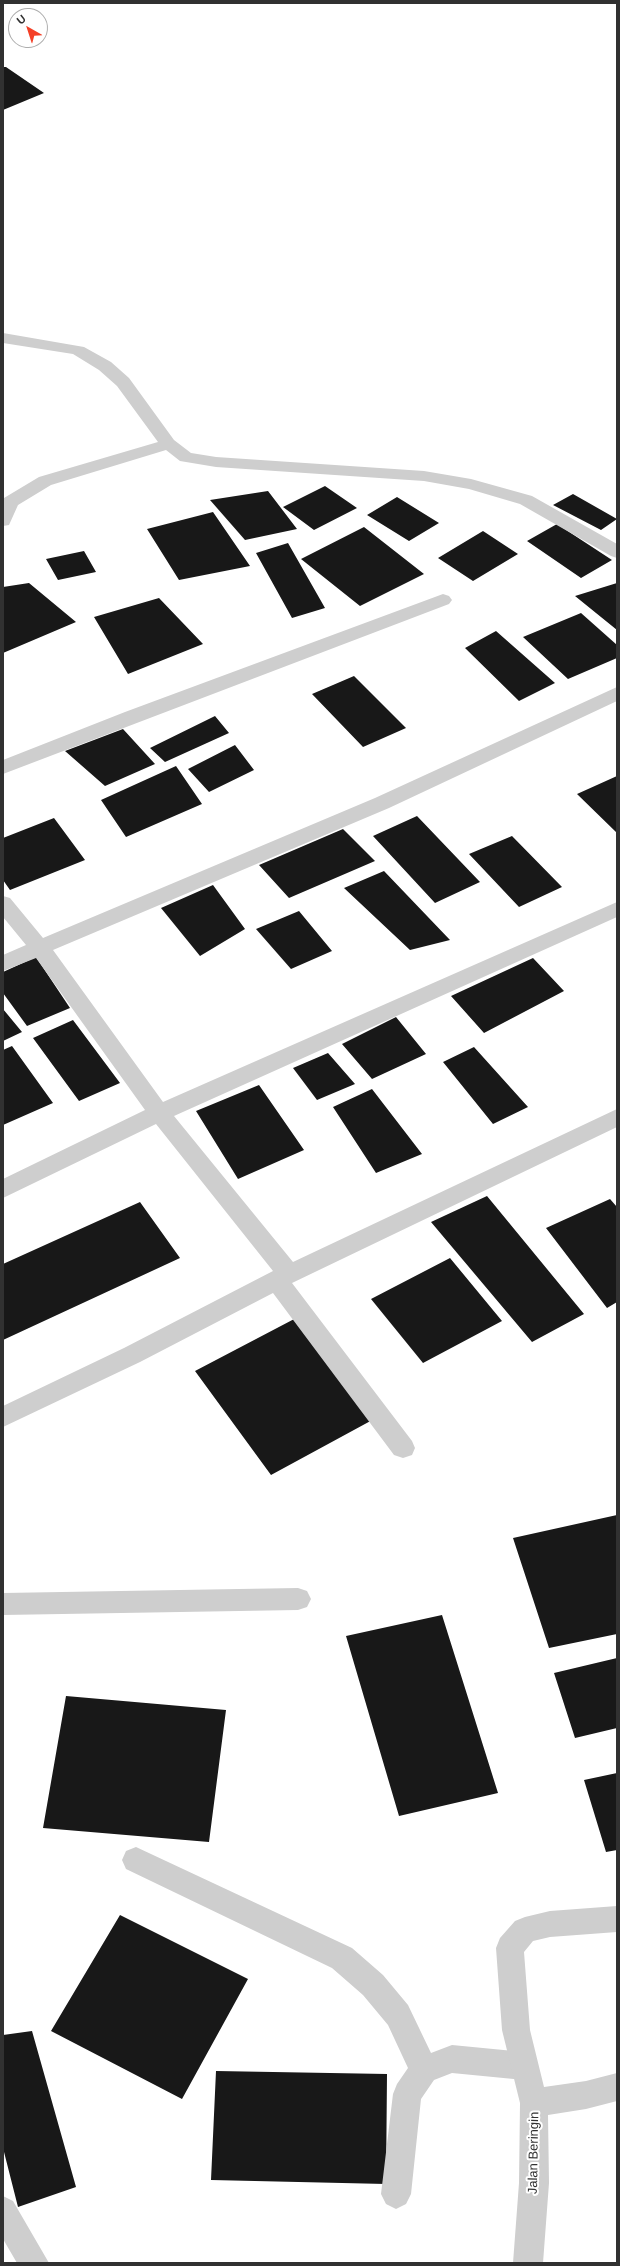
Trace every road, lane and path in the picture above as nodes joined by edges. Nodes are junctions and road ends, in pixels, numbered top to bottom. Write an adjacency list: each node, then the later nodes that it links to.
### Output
1 (3, 338): 2 (street)
2 (168, 444): 3 (street); 4 (street)
3 (3, 521)
4 (617, 552)
5 (443, 600): 7 (street)
6 (617, 693): 10 (street)
7 (3, 767)
8 (3, 903): 10 (street)
9 (617, 909): 12 (street)
10 (40, 948): 11 (street); 12 (street)
11 (3, 964)
12 (160, 1113): 14 (street); 15 (street)
13 (617, 1117): 15 (street)
14 (3, 1189)
15 (283, 1277): 16 (street); 17 (street)
16 (3, 1417)
17 (403, 1448)
18 (298, 1599): 19 (street)
19 (3, 1604)
20 (136, 1860): 23 (street)
21 (617, 1919): 22 (street)
22 (524, 2066): 23 (street); 25 (street)
23 (424, 2070): 26 (street)
24 (617, 2087): 25 (street, Jalan Beringin)
25 (534, 2103): 29 (street, Jalan Beringin)
26 (396, 2194)
27 (3, 2211): 28 (street)
28 (34, 2263)
29 (528, 2263)

